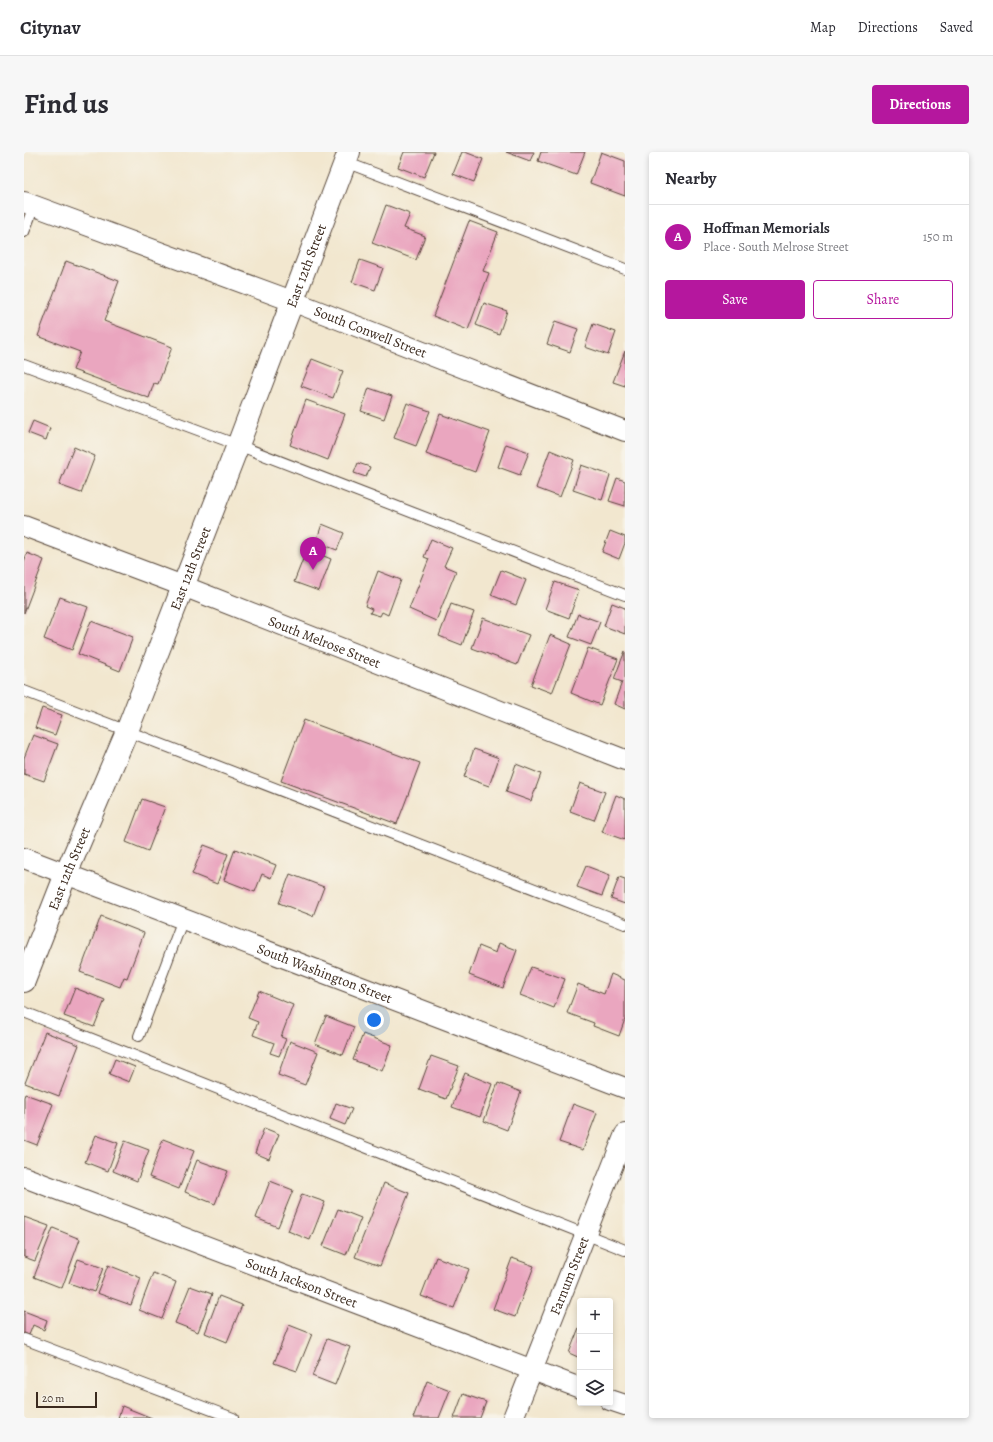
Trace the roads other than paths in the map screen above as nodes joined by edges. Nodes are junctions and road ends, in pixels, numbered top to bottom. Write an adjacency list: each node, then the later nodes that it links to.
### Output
1 (347, 157): 4 (lane); 5 (street, East 12th Street)
2 (29, 204): 3 (lane); 5 (street, South Conwell Street)
3 (24, 232)
4 (625, 269)
5 (292, 301): 7 (street, South Conwell Street); 8 (street, East 12th Street)
6 (24, 365): 8 (lane)
7 (625, 431)
8 (238, 445): 10 (street, East 12th Street); 11 (lane)
9 (24, 526): 10 (street, South Melrose Street)
10 (184, 586): 13 (street, East 12th Street); 14 (street, South Melrose Street)
11 (625, 595)
12 (24, 691): 13 (lane)
13 (127, 731): 16 (street, East 12th Street); 18 (lane)
14 (625, 760)
15 (24, 858): 16 (street, South Washington Street)
16 (66, 874): 17 (street, South Washington Street); 19 (street, East 12th Street)
17 (183, 919): 21 (lane); 22 (street, South Washington Street)
18 (625, 924)
19 (24, 981)
20 (24, 1012): 25 (lane)
21 (139, 1036)
22 (625, 1088)
23 (625, 1134): 25 (street, Farnum Street)
24 (24, 1177): 28 (street, South Jackson Street)
25 (585, 1235): 26 (lane); 28 (street, Farnum Street)
26 (625, 1250)
27 (24, 1339): 32 (lane)
28 (532, 1370): 29 (street, South Jackson Street); 33 (street, Farnum Street)
29 (577, 1387)
30 (613, 1401): 31 (street)
31 (625, 1405)
32 (233, 1418)
33 (513, 1418)

